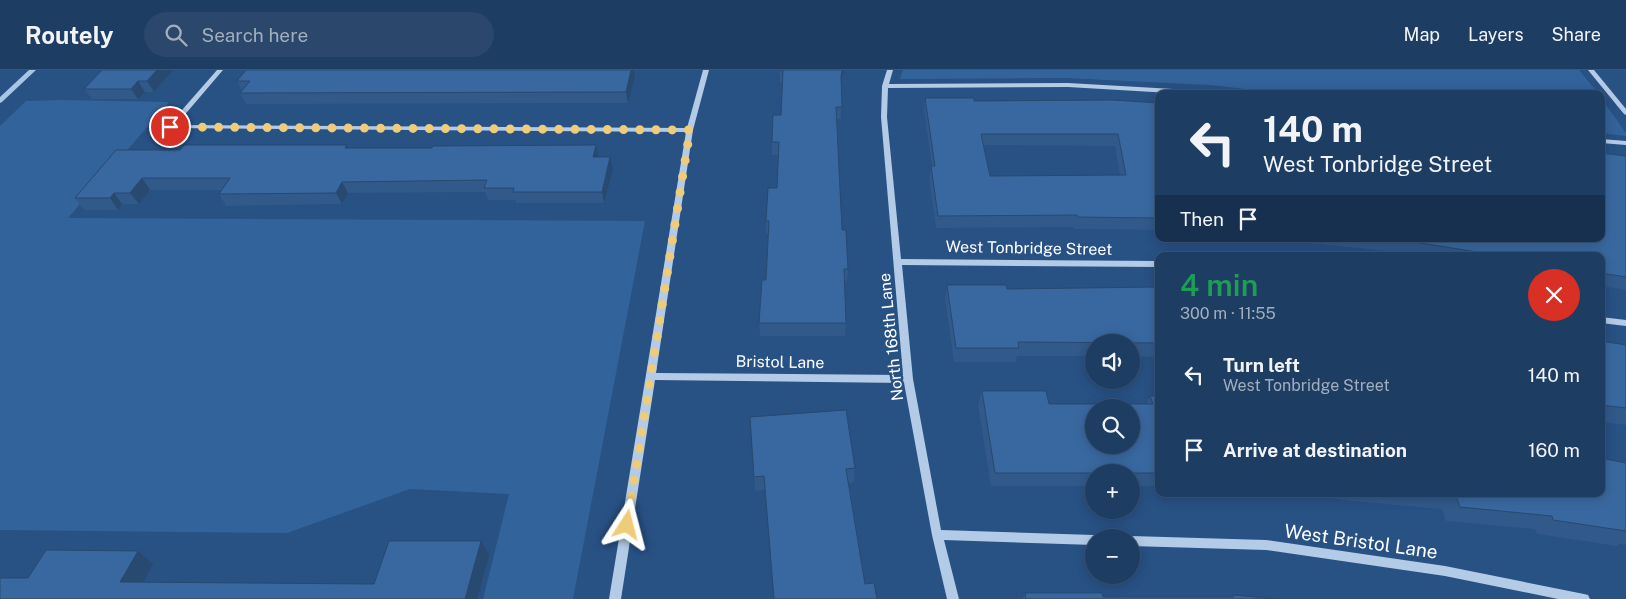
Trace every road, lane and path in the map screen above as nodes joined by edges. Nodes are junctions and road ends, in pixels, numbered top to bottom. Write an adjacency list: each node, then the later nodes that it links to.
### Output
1 (220, 70): 8 (street)
2 (706, 70): 8 (street)
3 (890, 70): 5 (street, North 168th Lane)
4 (1591, 70): 7 (street)
5 (885, 86): 6 (street); 11 (street, North 168th Lane)
6 (1156, 90)
7 (1626, 113)
8 (690, 130): 15 (street)
9 (1605, 141): 10 (street)
10 (1626, 143)
11 (898, 262): 12 (street, West Tonbridge Street); 16 (street, North 168th Lane)
12 (1155, 264)
13 (1605, 321): 14 (street)
14 (1626, 324)
15 (651, 376): 16 (street, Bristol Lane); 20 (street)
16 (908, 379): 17 (street, North 168th Lane)
17 (937, 536): 18 (street); 21 (street, North 168th Lane)
18 (1085, 540)
19 (1140, 541): 22 (street, West Bristol Lane)
20 (615, 599)
21 (953, 599)
22 (1584, 599)

